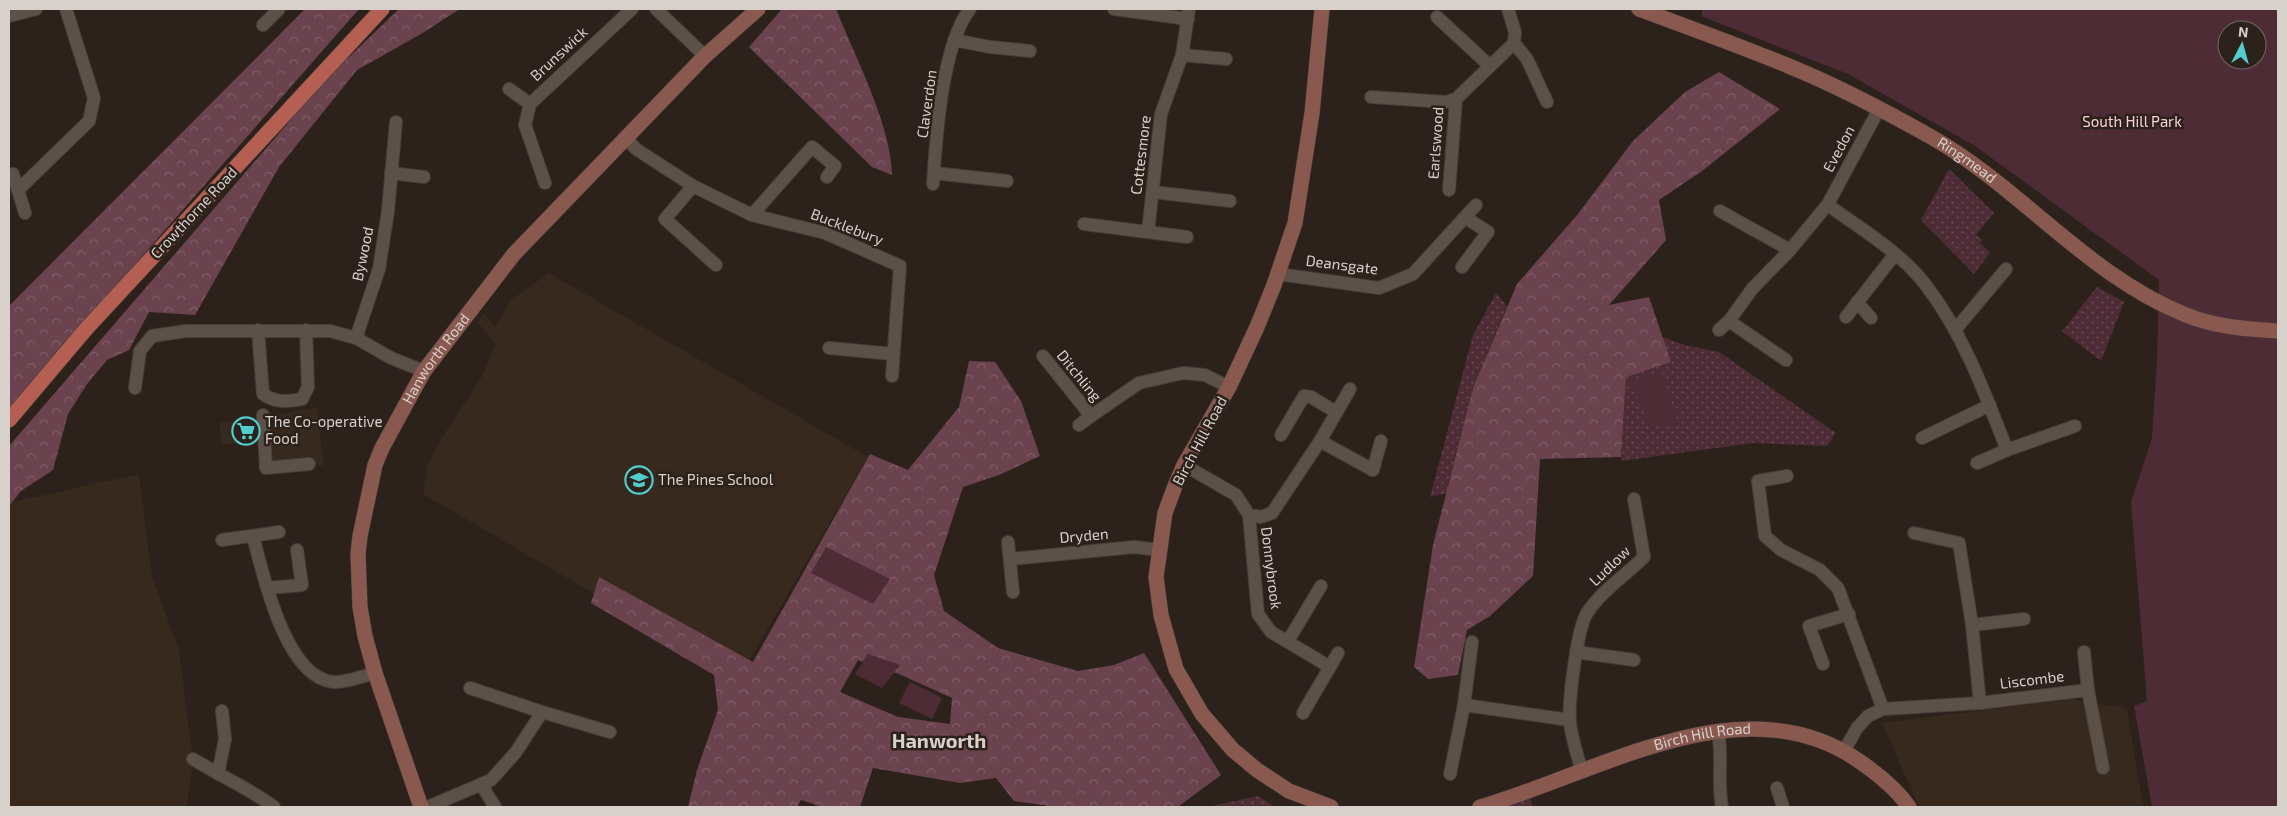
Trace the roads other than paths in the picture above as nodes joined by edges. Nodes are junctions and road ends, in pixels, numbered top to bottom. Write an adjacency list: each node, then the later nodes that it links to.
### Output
1 (36, 9): 14 (street)
2 (66, 9): 39 (street)
3 (382, 9): 79 (main road, Crowthorne Road)
4 (632, 9): 28 (street, Brunswick)
5 (656, 9): 21 (street)
6 (758, 9): 21 (street, Hanworth Road)
7 (970, 9): 17 (street, Claverdon)
8 (1114, 9): 13 (street, Cottesmore)
9 (1322, 9): 57 (street, Birch Hill Road)
10 (1508, 9): 18 (street)
11 (1639, 9): 29 (street, Ringmead)
12 (274, 11): 16 (street)
13 (1188, 14): 20 (street, Cottesmore)
14 (9, 16)
15 (1437, 17): 23 (street)
16 (264, 26)
17 (954, 40): 19 (street); 36 (street, Claverdon)
18 (1514, 43): 23 (street, Earlswood); 27 (street)
19 (1030, 50)
20 (1182, 55): 22 (street); 41 (street, Cottesmore)
21 (705, 56): 31 (street, Hanworth Road)
22 (1226, 59)
23 (1490, 66): 26 (street, Earlswood)
24 (509, 89): 28 (street, Brunswick)
25 (1371, 97): 26 (street, Earlswood)
26 (1456, 99): 40 (street, Earlswood)
27 (1548, 102)
28 (530, 104): 37 (street, Brunswick)
29 (1879, 108): 44 (street, Evedon); 64 (street, Ringmead)
30 (396, 122): 32 (street, Bywood)
31 (625, 137): 38 (street, Bucklebury); 70 (street, Hanworth Road)
32 (391, 173): 34 (street); 65 (street, Bywood)
33 (13, 174): 39 (street)
34 (424, 177)
35 (827, 177): 47 (street)
36 (1007, 181)
37 (545, 183)
38 (693, 186): 47 (street, Bucklebury); 54 (street)
39 (18, 190): 46 (street)
40 (1449, 190)
41 (1153, 192): 42 (street); 50 (street, Cottesmore)
42 (1230, 201)
43 (1476, 205): 48 (street, Deansgate)
44 (1828, 205): 52 (street, Evedon); 53 (street)
45 (1720, 211): 52 (street)
46 (25, 213)
47 (752, 215): 67 (street, Bucklebury)
48 (1466, 218): 55 (street); 57 (street, Deansgate)
49 (1084, 224): 50 (street)
50 (1148, 232): 51 (street)
51 (1186, 237)
52 (1790, 250): 69 (street, Evedon)
53 (1895, 254): 58 (street); 63 (street)
54 (716, 265)
55 (1462, 267)
56 (2006, 269): 63 (street)
57 (1278, 274): 72 (street, Birch Hill Road)
58 (1857, 302): 59 (street); 60 (street)
59 (1846, 317)
60 (1871, 318)
61 (258, 330): 62 (street); 62 (street); 73 (street)
62 (306, 330): 65 (street)
63 (1955, 330): 75 (street)
64 (2278, 331)
65 (356, 338): 70 (street)
66 (829, 348): 67 (street)
67 (893, 354): 71 (street, Bucklebury)
68 (1043, 356): 78 (street, Ditchling)
69 (1786, 360)
70 (424, 371): 115 (street, Hanworth Road)
71 (892, 376)
72 (1229, 387): 78 (street, Ditchling); 89 (street, Birch Hill Road)
73 (135, 388)
74 (1350, 389): 76 (street, Donnybrook)
75 (1990, 405): 83 (street); 86 (street)
76 (1336, 412): 82 (street); 84 (street, Donnybrook)
77 (263, 415): 88 (street)
78 (1091, 416): 80 (street, Ditchling)
79 (9, 420)
80 (1079, 425)
81 (2075, 426): 86 (street)
82 (1281, 435)
83 (1922, 438)
84 (1320, 441): 85 (street); 92 (street, Donnybrook)
85 (1381, 441)
86 (2007, 450): 87 (street)
87 (1977, 463)
88 (309, 464)
89 (1184, 465): 92 (street, Donnybrook); 99 (street, Birch Hill Road)
90 (1787, 476): 104 (street)
91 (1634, 499): 109 (street, Ludlow)
92 (1249, 515): 107 (street, Donnybrook)
93 (279, 532): 95 (street)
94 (1914, 533): 106 (street, Liscombe)
95 (253, 536): 96 (street); 102 (street)
96 (222, 540)
97 (1008, 542): 100 (street)
98 (297, 550): 102 (street)
99 (1160, 550): 100 (street, Dryden); 139 (street, Birch Hill Road)
100 (1010, 558): 103 (street)
101 (1321, 586): 107 (street, Donnybrook)
102 (267, 588): 115 (street)
103 (1013, 592)
104 (1849, 614): 113 (street); 120 (street)
105 (2024, 619): 106 (street)
106 (1972, 625): 118 (street, Liscombe)
107 (1288, 641): 114 (street, Donnybrook)
108 (1472, 642): 119 (street)
109 (1576, 652): 112 (street); 124 (street, Ludlow)
110 (2084, 652): 117 (street, Liscombe)
111 (1338, 654): 114 (street)
112 (1634, 660)
113 (1823, 664)
114 (1330, 667): 123 (street)
115 (375, 673): 136 (street, Hanworth Road)
116 (470, 688): 122 (street)
117 (2088, 690): 118 (street, Liscombe); 129 (street, Liscombe)
118 (1980, 703): 120 (street, Liscombe)
119 (1464, 705): 124 (street); 132 (street)
120 (1883, 709): 127 (street, Liscombe)
121 (222, 711): 131 (street)
122 (542, 712): 125 (street); 133 (street)
123 (1303, 713)
124 (1570, 720): 130 (street, Ludlow)
125 (610, 732)
126 (1718, 732): 127 (street, Birch Hill Road); 130 (street, Birch Hill Road); 141 (street)
127 (1844, 750): 143 (street, Birch Hill Road)
128 (193, 759): 131 (street)
129 (2103, 768)
130 (1582, 771): 140 (street, Birch Hill Road)
131 (218, 774): 135 (street)
132 (1450, 774)
133 (481, 784): 137 (street); 138 (street)
134 (1777, 788): 142 (street)
135 (274, 807)
136 (421, 807)
137 (428, 807)
138 (495, 807)
139 (1332, 807)
140 (1480, 807)
141 (1722, 807)
142 (1783, 807)
143 (1909, 807)

